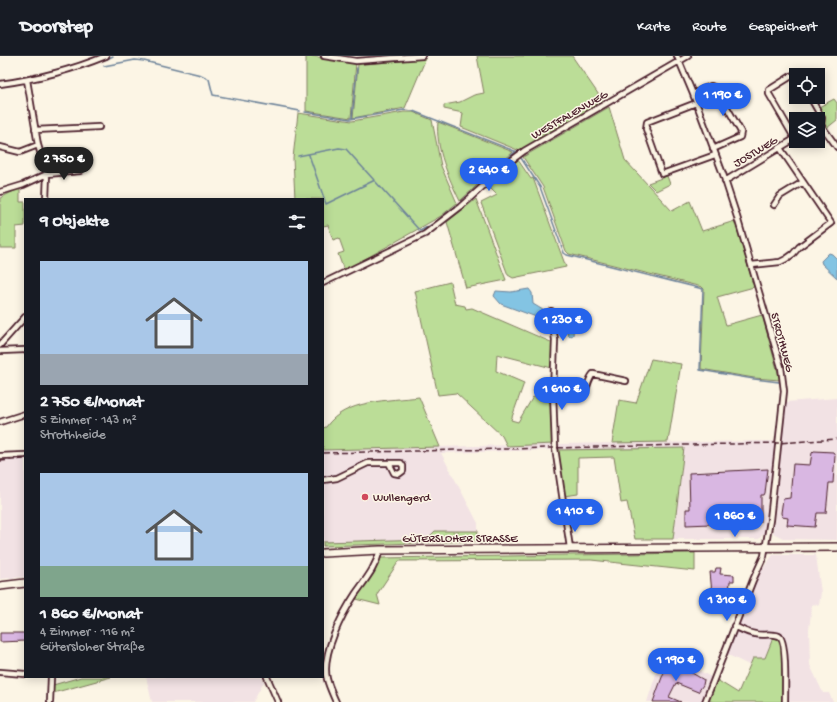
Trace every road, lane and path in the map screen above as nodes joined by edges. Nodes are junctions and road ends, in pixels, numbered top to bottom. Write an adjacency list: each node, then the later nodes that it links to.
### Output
1 (106, 56): 6 (street)
2 (324, 56): 3 (street)
3 (422, 56)
4 (677, 56): 7 (street, STROTHWEG)
5 (688, 56): 7 (street, WESTFALENWEG)
6 (100, 57): 9 (street)
7 (680, 61): 11 (street, STROTHWEG); 32 (street, WESTFALENWEG)
8 (789, 78): 14 (street, JOSTWEG)
9 (28, 80): 10 (street); 15 (street)
10 (0, 84)
11 (693, 94): 12 (street, STROTHWEG); 22 (street)
12 (696, 103): 22 (street, STROTHWEG); 23 (street)
13 (99, 127): 15 (street)
14 (789, 127)
15 (35, 130): 18 (street)
16 (825, 132): 20 (street)
17 (789, 142): 21 (street, JOSTWEG)
18 (38, 145): 19 (street); 25 (street)
19 (0, 147)
20 (837, 147)
21 (780, 148): 26 (street, JOSTWEG); 27 (street)
22 (713, 149): 23 (street, STROTHWEG)
23 (715, 155): 26 (street, STROTHWEG)
24 (80, 171): 25 (street)
25 (47, 174): 28 (street); 29 (street)
26 (725, 181): 31 (street, STROTHWEG)
27 (803, 182): 30 (street); 31 (street)
28 (0, 192)
29 (46, 198)
30 (774, 205)
31 (751, 265): 46 (street, STROTHWEG)
32 (324, 283)
33 (551, 311): 39 (street)
34 (24, 318): 35 (street)
35 (0, 345)
36 (24, 350): 37 (street)
37 (0, 351)
38 (626, 381): 39 (street)
39 (553, 392): 48 (street)
40 (24, 414): 41 (street)
41 (0, 422)
42 (24, 455): 43 (street)
43 (0, 456)
44 (389, 463): 45 (street)
45 (324, 480)
46 (766, 547): 47 (main road, GÜTERSLOHER STRASSE); 48 (main road, GÜTERSLOHER STRASSE); 53 (street, STROTHWEG)
47 (837, 547)
48 (570, 548): 49 (main road, GÜTERSLOHER STRASSE)
49 (380, 550): 50 (main road, GÜTERSLOHER STRASSE); 60 (street)
50 (324, 553)
51 (24, 583): 52 (main road)
52 (0, 586)
53 (734, 626): 61 (street, STROTHWEG); 62 (street)
54 (0, 672): 55 (street)
55 (24, 674)
56 (51, 678): 58 (street)
57 (267, 678): 59 (street)
58 (50, 702)
59 (278, 702)
60 (336, 702)
61 (705, 702)
62 (785, 702)

